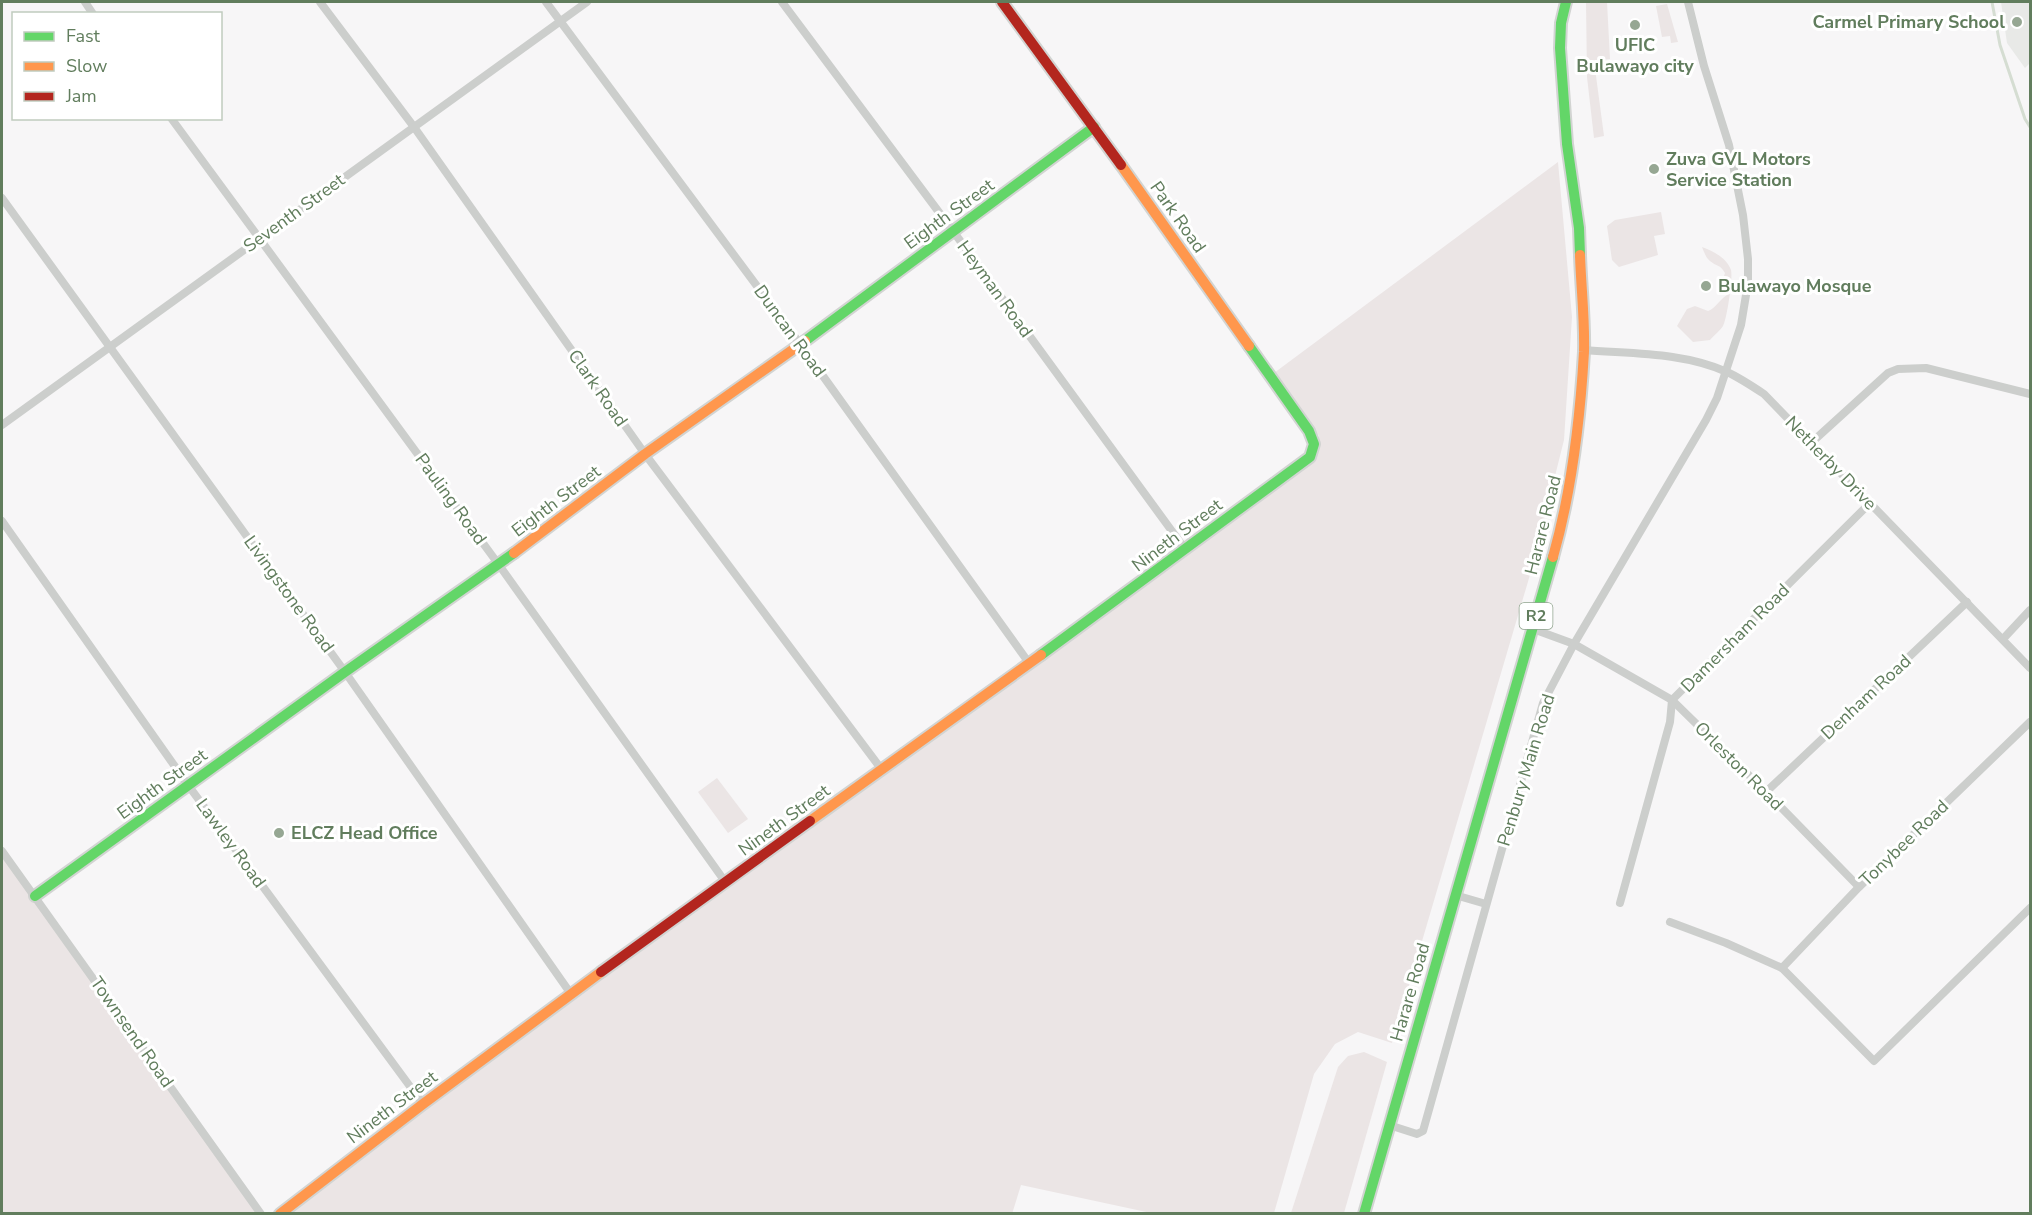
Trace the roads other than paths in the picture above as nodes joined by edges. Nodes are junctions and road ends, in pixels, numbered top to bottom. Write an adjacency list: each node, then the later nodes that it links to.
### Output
1 (320, 2): 10 (street, Clark Road)
2 (546, 2): 8 (street, Duncan Road)
3 (587, 2): 8 (street, Seventh Street)
4 (782, 2): 13 (street, Heyman Road)
5 (1002, 2): 11 (main road, Park Road)
6 (1566, 2): 17 (main road, Harare Road / R2)
7 (1688, 2): 18 (street, Penbury Main Road)
8 (560, 21): 10 (street, Seventh Street); 15 (street, Duncan Road)
9 (172, 120): 14 (street, Pauling Road)
10 (414, 127): 14 (street, Seventh Street); 22 (street, Clark Road)
11 (1094, 127): 13 (main road, Eighth Street); 23 (main road, Park Road)
12 (2, 198): 16 (street, Livingstone Road)
13 (953, 231): 15 (main road, Eighth Street); 26 (street, Heyman Road)
14 (260, 237): 16 (street, Seventh Street); 27 (street, Pauling Road)
15 (800, 344): 22 (main road, Eighth Street); 33 (street, Duncan Road)
16 (108, 346): 20 (street, Seventh Street); 35 (street, Livingstone Road)
17 (1584, 350): 18 (street, Netherby Drive); 30 (main road, Harare Road / R2)
18 (1726, 372): 21 (street, Netherby Drive); 32 (street, Penbury Main Road)
19 (2031, 394): 21 (street)
20 (2, 425)
21 (1811, 443): 24 (street, Netherby Drive)
22 (645, 454): 27 (main road, Eighth Street); 38 (street, Clark Road)
23 (1310, 457): 26 (main road, Nineth Street)
24 (1870, 503): 28 (street, Netherby Drive); 36 (street, Damersham Road)
25 (2, 521): 39 (street, Lawley Road)
26 (1185, 549): 33 (main road, Nineth Street)
27 (499, 565): 35 (main road, Eighth Street); 42 (street, Pauling Road)
28 (1966, 602): 31 (street, Netherby Drive); 40 (street, Denham Road)
29 (2031, 610): 31 (street)
30 (1533, 629): 32 (street, Orleston Road); 44 (main road, Harare Road / R2)
31 (2003, 639): 34 (street, Netherby Drive)
32 (1574, 644): 36 (street, Orleston Road); 47 (street, Penbury Main Road)
33 (1029, 663): 38 (main road, Nineth Street)
34 (2031, 668)
35 (345, 672): 39 (main road, Eighth Street); 51 (street, Livingstone Road)
36 (1672, 700): 40 (street, Orleston Road); 46 (street, Damersham Road)
37 (2031, 722): 43 (street, Tonybee Road)
38 (882, 770): 42 (main road, Nineth Street)
39 (188, 785): 45 (main road, Eighth Street); 52 (street, Lawley Road)
40 (1766, 792): 43 (street, Orleston Road)
41 (2, 851): 45 (street, Townsend Road)
42 (726, 883): 51 (main road, Nineth Street)
43 (1859, 887): 50 (street, Tonybee Road)
44 (1455, 895): 47 (street); 53 (main road, Harare Road / R2)
45 (35, 896): 54 (street, Townsend Road)
46 (1620, 903)
47 (1486, 904): 53 (street, Penbury Main Road)
48 (2031, 908): 50 (street)
49 (1670, 922): 50 (street)
50 (1782, 968)
51 (570, 994): 52 (main road, Nineth Street)
52 (423, 1104): 55 (main road, Nineth Street)
53 (1389, 1125): 56 (main road, Harare Road / R2)
54 (261, 1214)
55 (280, 1214)
56 (1364, 1214)

